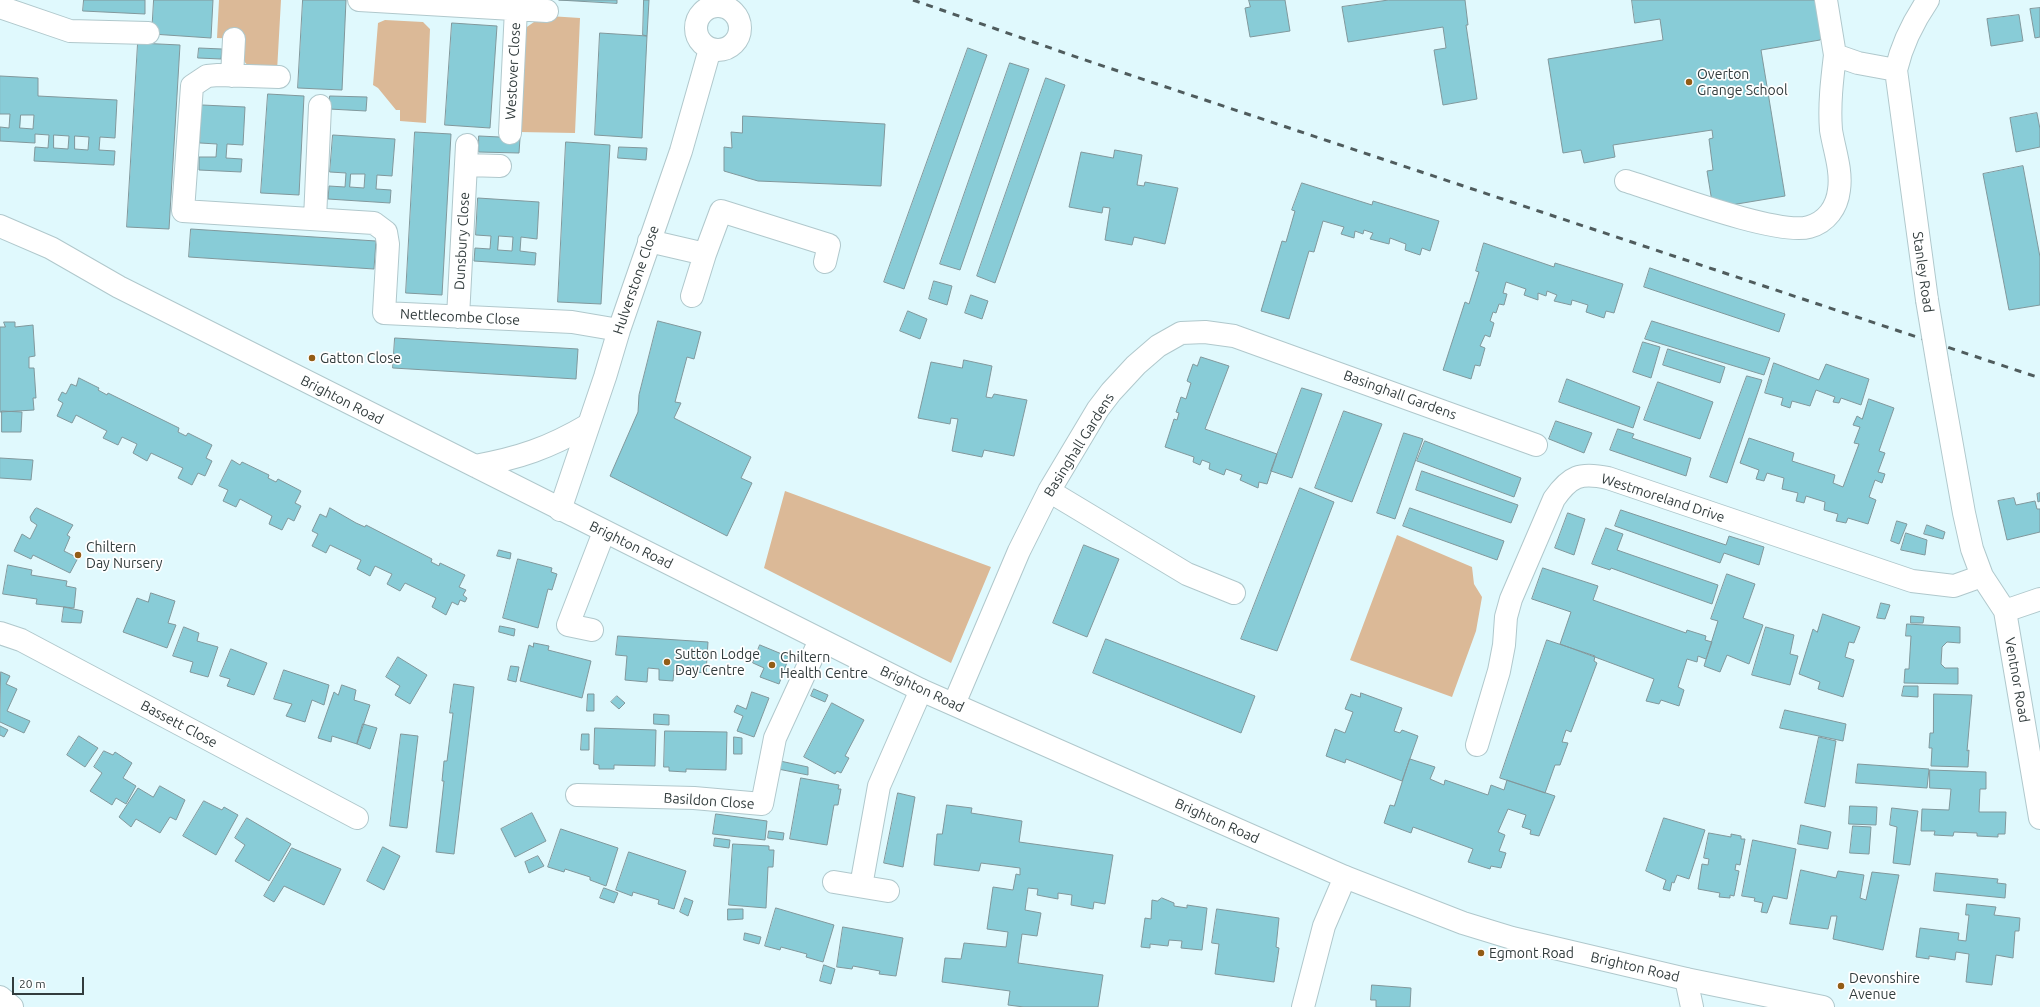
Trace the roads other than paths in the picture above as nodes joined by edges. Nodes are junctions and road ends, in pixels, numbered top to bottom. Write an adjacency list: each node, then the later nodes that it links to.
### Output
1 (358, 0): 6 (street, Westover Close)
2 (1826, 0): 11 (street)
3 (1928, 0): 12 (street, Stanley Road)
4 (716, 4): 10 (street); 10 (street)
5 (0, 7): 8 (street)
6 (516, 9): 7 (street, Westover Close); 16 (street, Westover Close)
7 (547, 11)
8 (148, 33)
9 (234, 39): 13 (street)
10 (710, 49): 21 (street, Hulverstone Close)
11 (1835, 54): 12 (street); 18 (street)
12 (1896, 70): 33 (street, Stanley Road, bridge)
13 (232, 76): 14 (street, Nettlecombe Close); 19 (street, Nettlecombe Close)
14 (279, 77)
15 (320, 106): 19 (street)
16 (510, 133)
17 (500, 166): 25 (street, Dunsbury Close)
18 (1626, 181)
19 (315, 219): 25 (street, Nettlecombe Close)
20 (0, 226): 29 (street, Brighton Road)
21 (649, 242): 22 (street); 26 (street, Hulverstone Close)
22 (705, 254): 23 (street); 24 (street)
23 (825, 262)
24 (692, 296)
25 (458, 317): 26 (street, Nettlecombe Close)
26 (619, 330): 27 (street, Hulverstone Close)
27 (588, 425): 29 (street); 31 (street, Hulverstone Close)
28 (1536, 445): 30 (street, Basinghall Gardens)
29 (475, 466): 31 (street, Brighton Road)
30 (1049, 491): 35 (street); 42 (street, Basinghall Gardens)
31 (560, 510): 32 (street, Brighton Road)
32 (604, 532): 38 (street); 40 (street, Brighton Road)
33 (1972, 549): 34 (street, Ventnor Road)
34 (1982, 576): 37 (street, Ventnor Road); 43 (street, Westmoreland Drive)
35 (1234, 593)
36 (2040, 599): 37 (street)
37 (2005, 611): 46 (street, Ventnor Road)
38 (592, 630)
39 (0, 633): 45 (street, Bassett Close)
40 (820, 640): 41 (street, Brighton Road); 44 (street, Basildon Close)
41 (921, 690): 42 (street, Brighton Road); 49 (street)
42 (954, 704): 47 (street, Brighton Road)
43 (1477, 745)
44 (577, 794)
45 (357, 818)
46 (2040, 818)
47 (1344, 877): 51 (street, Brighton Road); 54 (street)
48 (834, 882): 49 (street)
49 (861, 886): 50 (street)
50 (888, 891)
51 (1686, 979): 55 (street); 56 (street, Brighton Road)
52 (0, 997): 53 (street)
53 (12, 1007)
54 (1303, 1007)
55 (1692, 1007)
56 (1823, 1007)

